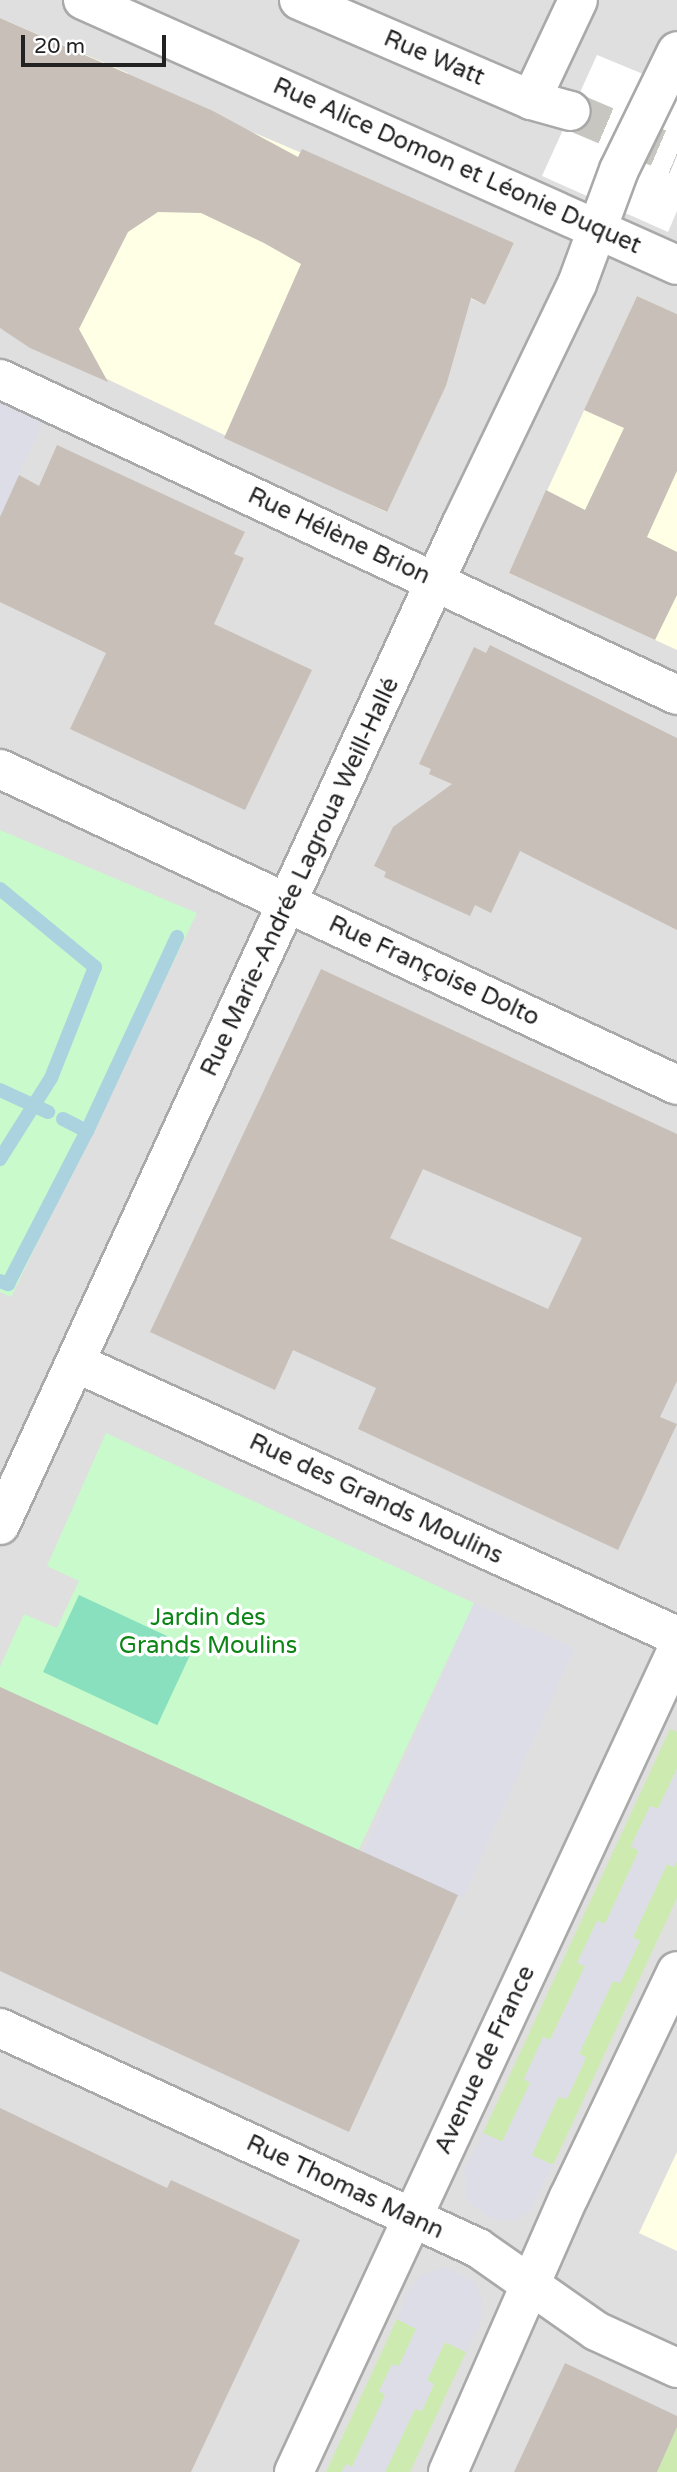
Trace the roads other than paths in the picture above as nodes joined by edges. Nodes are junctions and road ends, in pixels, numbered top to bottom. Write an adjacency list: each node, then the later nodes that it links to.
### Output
1 (83, 0): 7 (street, Rue Alice Domon et Léonie Duquet)
2 (299, 0): 5 (street, Rue Watt)
3 (578, 0): 5 (street)
4 (677, 51): 7 (street, Rue Marie-Andrée Lagroua Weill-Hallé)
5 (531, 100): 6 (street, Rue Watt)
6 (571, 111)
7 (597, 229): 8 (street, Rue Alice Domon et Léonie Duquet); 10 (street, Rue Marie-Andrée Lagroua Weill-Hallé)
8 (677, 265)
9 (0, 379): 10 (street, Rue Hélène Brion)
10 (436, 580): 11 (street, Rue Hélène Brion); 13 (street, Rue Marie-Andrée Lagroua Weill-Hallé)
11 (677, 695)
12 (0, 769): 13 (street, Rue Françoise Dolto)
13 (289, 903): 14 (street, Rue Françoise Dolto); 15 (street, Rue Marie-Andrée Lagroua Weill-Hallé)
14 (677, 1085)
15 (76, 1363): 16 (street, Rue Marie-Andrée Lagroua Weill-Hallé); 17 (street, Rue des Grands Moulins)
16 (0, 1525)
17 (677, 1636)
18 (677, 1650): 21 (street, Avenue de France)
19 (677, 1971): 22 (street)
20 (0, 2028): 21 (street, Rue Thomas Mann)
21 (410, 2217): 22 (street, Rue Thomas Mann); 24 (street, Avenue de France)
22 (531, 2285): 23 (street, Rue Thomas Mann); 25 (street)
23 (677, 2368)
24 (295, 2472)
25 (448, 2472)

